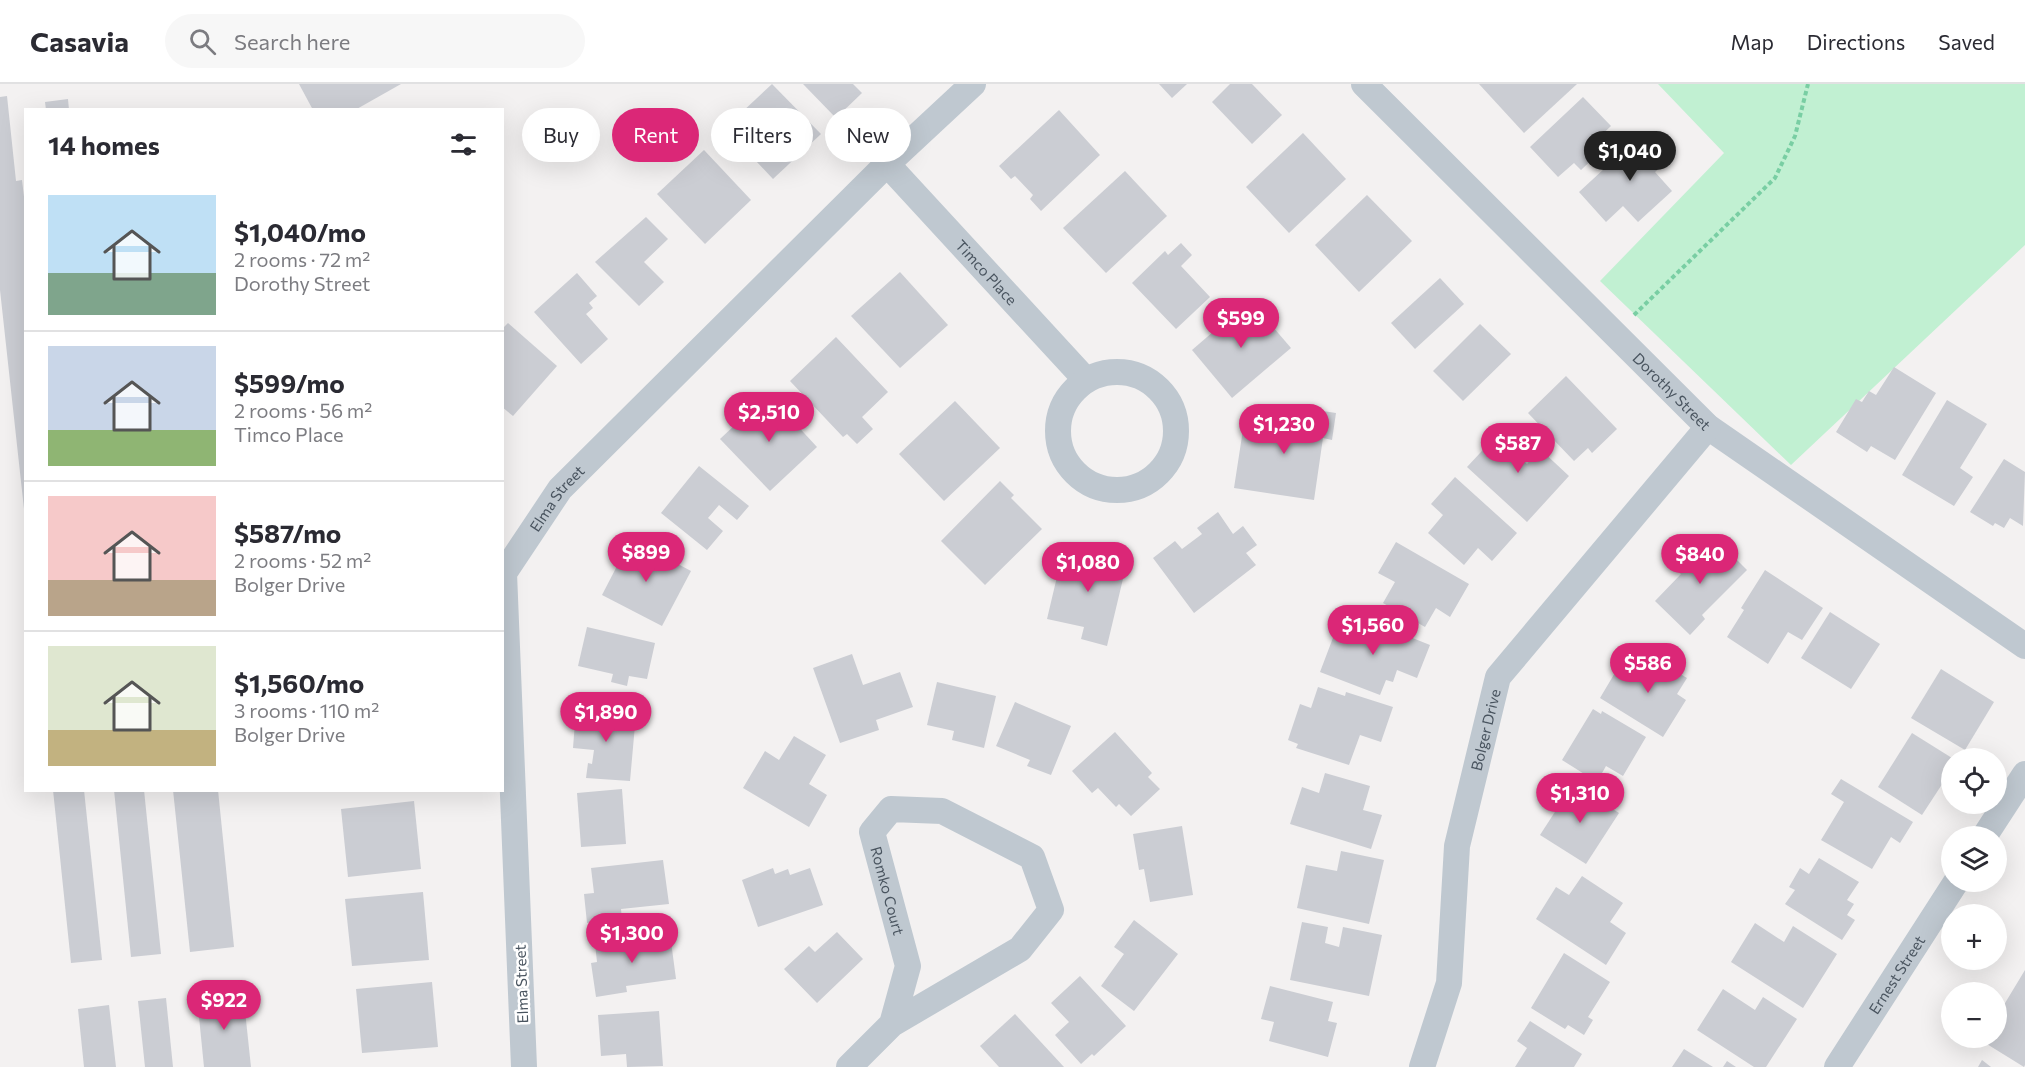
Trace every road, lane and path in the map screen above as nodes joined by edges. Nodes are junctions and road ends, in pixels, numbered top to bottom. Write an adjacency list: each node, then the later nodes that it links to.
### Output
1 (973, 84): 4 (street, Elma Street)
2 (1364, 84): 5 (street, Dorothy Street)
3 (1809, 84): 5 (path)
4 (887, 164): 6 (street, Timco Place); 13 (street, Elma Street)
5 (1614, 334): 7 (street, Dorothy Street)
6 (1086, 380): 6 (street)
7 (1708, 427): 8 (street, Dorothy Street); 15 (street, Bolger Drive)
8 (2025, 646)
9 (2025, 774): 10 (street)
10 (1991, 826)
11 (1950, 892): 16 (street, Ernest Street)
12 (892, 1024): 12 (street, Romko Court); 14 (street, Romko Court)
13 (524, 1067)
14 (849, 1067)
15 (1422, 1067)
16 (1836, 1067)

